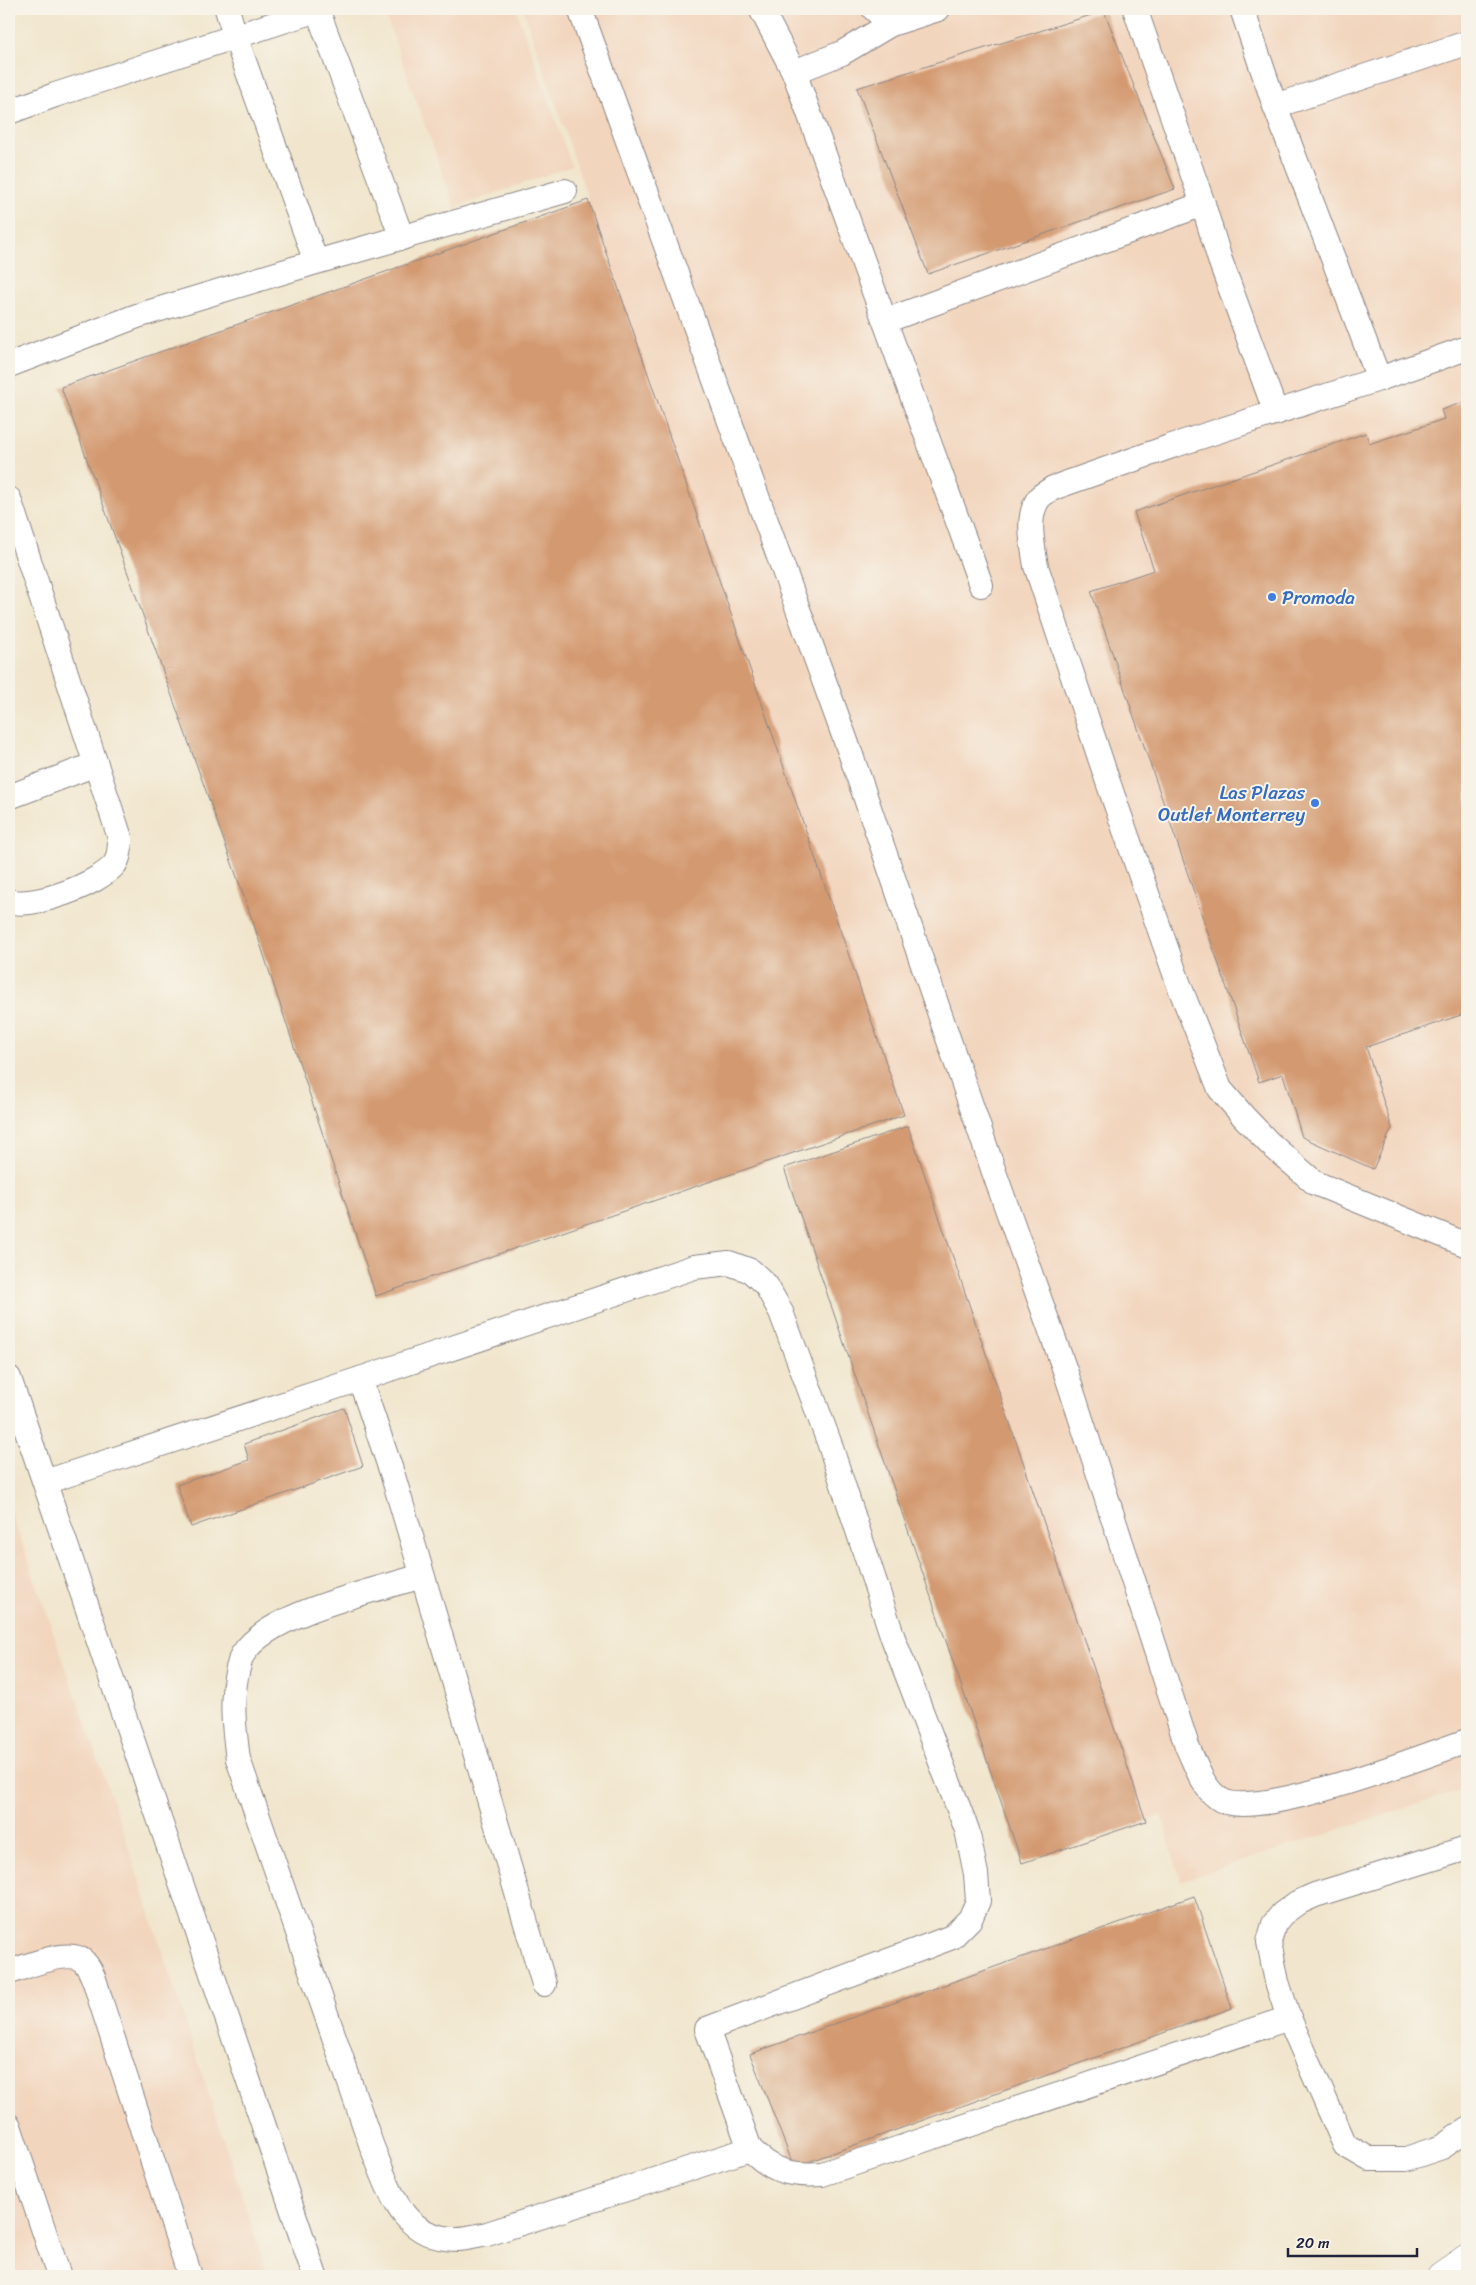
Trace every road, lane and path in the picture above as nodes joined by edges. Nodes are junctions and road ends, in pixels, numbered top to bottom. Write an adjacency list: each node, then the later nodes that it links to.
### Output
1 (227, 9): 9 (lane)
2 (317, 9): 9 (lane); 16 (lane)
3 (580, 9): 33 (lane)
4 (761, 9): 11 (lane)
5 (938, 9): 8 (lane)
6 (1135, 9): 15 (lane)
7 (1242, 9): 12 (lane)
8 (882, 17): 11 (lane)
9 (235, 36): 13 (lane); 17 (lane)
10 (1467, 43): 12 (lane)
11 (794, 72): 18 (lane)
12 (1275, 106): 21 (lane)
13 (9, 112)
14 (565, 191): 16 (lane)
15 (1203, 204): 18 (lane); 22 (lane)
16 (402, 238): 17 (lane)
17 (316, 262): 20 (lane)
18 (885, 321): 24 (lane)
19 (1467, 348): 21 (lane)
20 (9, 365)
21 (1379, 379): 22 (lane)
22 (1276, 413): 28 (lane)
23 (9, 499): 25 (lane)
24 (981, 585)
25 (96, 764): 26 (lane); 27 (lane)
26 (9, 797)
27 (9, 901)
28 (1467, 1245)
29 (9, 1378): 31 (lane)
30 (360, 1379): 31 (lane); 32 (lane); 40 (lane)
31 (45, 1482): 44 (lane)
32 (422, 1576): 36 (lane); 40 (lane)
33 (1467, 1741)
34 (1467, 1848): 37 (lane)
35 (9, 1972): 43 (lane)
36 (544, 1984)
37 (1289, 2018): 39 (lane); 40 (lane)
38 (9, 2126): 42 (lane)
39 (1467, 2130)
40 (750, 2149)
41 (1467, 2258): 45 (street)
42 (59, 2276)
43 (190, 2276)
44 (315, 2276)
45 (1441, 2276)

